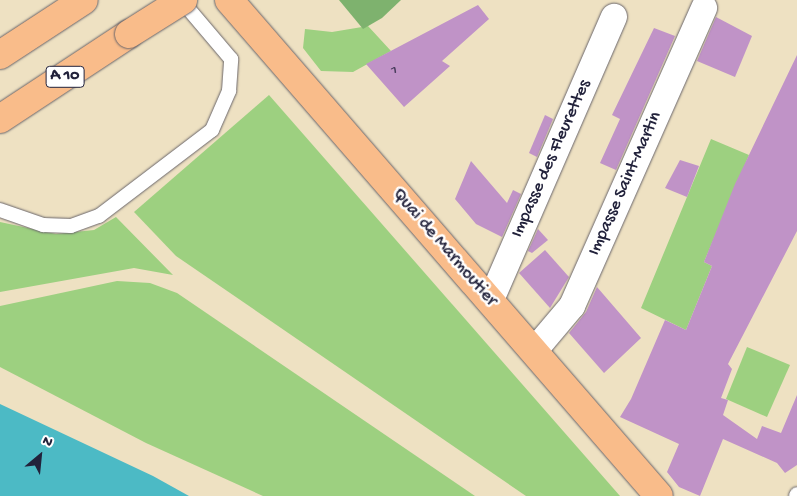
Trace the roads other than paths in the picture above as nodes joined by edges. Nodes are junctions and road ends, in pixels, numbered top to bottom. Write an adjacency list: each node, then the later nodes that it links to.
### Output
1 (84, 0): 6 (main road)
2 (182, 0): 7 (main road, A 10, bridge); 8 (lane)
3 (229, 0): 9 (main road, Quai de Marmoutier)
4 (704, 8): 10 (street, Impasse Saint-Martin)
5 (614, 17): 9 (street, Impasse des Fleurettes)
6 (0, 55)
7 (0, 119)
8 (0, 210)
9 (490, 302): 10 (main road, Quai de Marmoutier)
10 (534, 351): 11 (main road, Quai de Marmoutier)
11 (659, 496)

